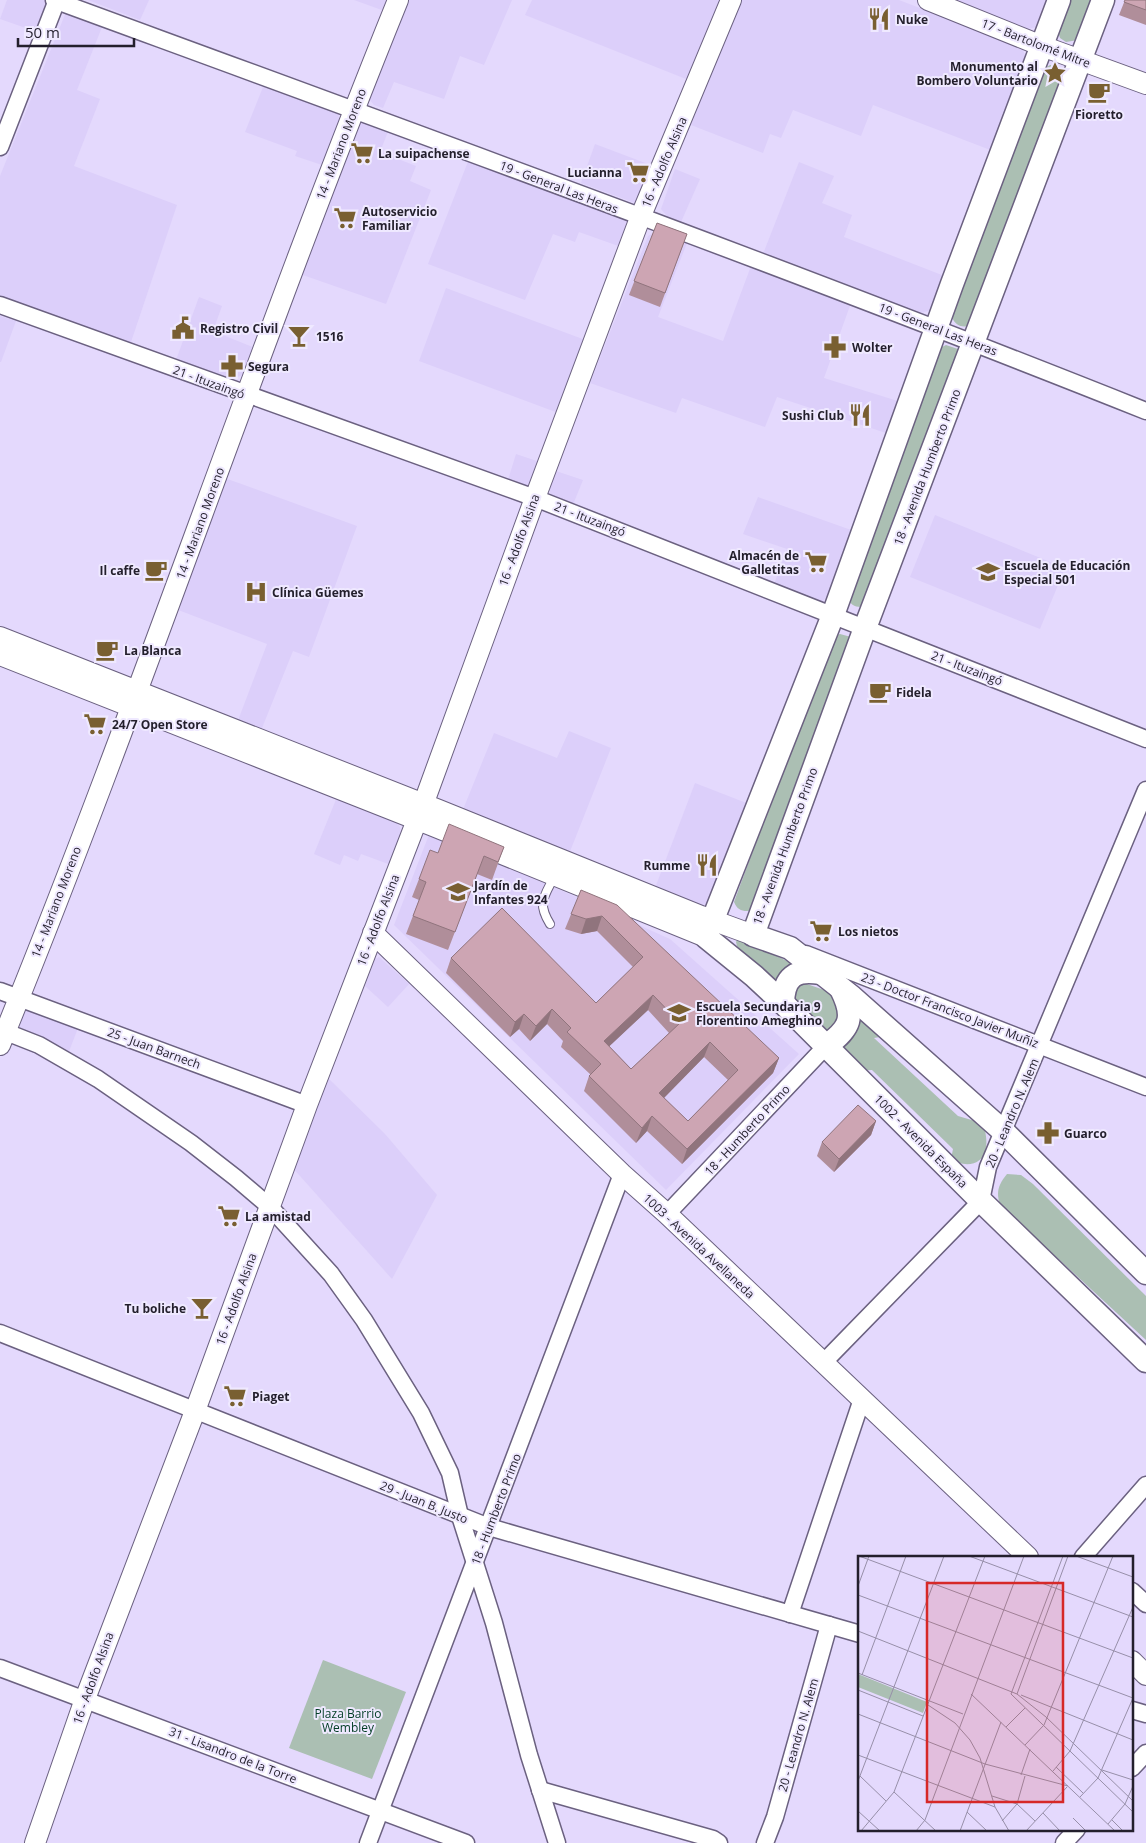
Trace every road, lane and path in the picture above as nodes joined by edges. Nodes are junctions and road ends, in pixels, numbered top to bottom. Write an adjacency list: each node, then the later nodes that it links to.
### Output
1 (56, 0): 10 (street, 19 - General Las Heras); 11 (street)
2 (398, 0): 10 (street, 14 - Mariano Moreno)
3 (731, 0): 12 (street, 16 - Adolfo Alsina)
4 (928, 0): 7 (street, 17 - Bartolomé Mitre)
5 (1059, 0): 7 (main road)
6 (1102, 0): 8 (main road, 18 - Avenida Humberto Primo)
7 (1042, 46): 8 (street, 17 - Bartolomé Mitre); 14 (main road)
8 (1081, 60): 9 (street, 17 - Bartolomé Mitre); 15 (main road, 18 - Avenida Humberto Primo)
9 (1146, 84)
10 (354, 109): 12 (street, 19 - General Las Heras); 16 (street, 14 - Mariano Moreno)
11 (0, 147)
12 (640, 218): 14 (street, 19 - General Las Heras); 18 (street, 16 - Adolfo Alsina)
13 (0, 305): 16 (street, 21 - Ituzaingó)
14 (937, 328): 15 (street, 19 - General Las Heras); 19 (main road)
15 (974, 342): 17 (street, 19 - General Las Heras); 20 (main road, 18 - Avenida Humberto Primo)
16 (247, 396): 18 (street, 21 - Ituzaingó); 23 (street, 14 - Mariano Moreno)
17 (1146, 411)
18 (534, 498): 19 (street, 21 - Ituzaingó); 26 (street, 16 - Adolfo Alsina)
19 (833, 615): 20 (street, 21 - Ituzaingó); 29 (main road)
20 (865, 628): 24 (street, 21 - Ituzaingó); 31 (main road, 18 - Avenida Humberto Primo)
21 (0, 637): 23 (street)
22 (0, 655): 23 (street)
23 (134, 699): 26 (street); 36 (street, 14 - Mariano Moreno)
24 (1146, 738)
25 (1146, 790): 39 (street, 20 - Leandro N. Alem)
26 (420, 812): 27 (street); 29 (street); 30 (street, 16 - Adolfo Alsina)
27 (555, 875): 28 (lane); 29 (street)
28 (550, 924)
29 (710, 929): 31 (street); 37 (main road, 1002 - Avenida España)
30 (373, 933): 42 (street, 16 - Adolfo Alsina); 44 (street, 1003 - Avenida Avellaneda)
31 (753, 934): 32 (main road, 23 - Doctor Francisco Javier Muñiz)
32 (790, 948): 33 (main road); 39 (street, 23 - Doctor Francisco Javier Muñiz)
33 (820, 973): 34 (main road); 37 (main road)
34 (839, 987): 40 (main road); 43 (main road)
35 (0, 991): 36 (street, 25 - Juan Barnech)
36 (19, 999): 38 (street, 14 - Mariano Moreno); 42 (street, 25 - Juan Barnech)
37 (783, 1003): 40 (main road, 1002 - Avenida España)
38 (3, 1038): 46 (street)
39 (1041, 1045): 41 (street, 23 - Doctor Francisco Javier Muñiz); 43 (street, 20 - Leandro N. Alem)
40 (826, 1046): 45 (main road, 1002 - Avenida España); 47 (street, 18 - Humberto Primo)
41 (1146, 1088)
42 (307, 1105): 46 (street, 16 - Adolfo Alsina)
43 (1003, 1131): 45 (street, 20 - Leandro N. Alem); 48 (main road)
44 (622, 1174): 47 (street, 1003 - Avenida Avellaneda); 56 (street, 18 - Humberto Primo)
45 (981, 1201): 50 (main road, 1002 - Avenida España); 51 (street)
46 (270, 1207): 53 (street, 16 - Adolfo Alsina); 55 (street)
47 (667, 1214): 51 (street, 1003 - Avenida Avellaneda)
48 (1146, 1273)
49 (0, 1333): 53 (street, 29 - Juan B. Justo)
50 (1146, 1361)
51 (823, 1363): 52 (street, 1003 - Avenida Avellaneda)
52 (862, 1400): 58 (street, 1003 - Avenida Avellaneda); 62 (street)
53 (195, 1411): 55 (street, 29 - Juan B. Justo); 68 (street, 16 - Adolfo Alsina)
54 (1146, 1485): 57 (street)
55 (460, 1516): 56 (street, 29 - Juan B. Justo); 59 (street)
56 (489, 1527): 59 (street, 18 - Humberto Primo); 62 (street, 29 - Juan B. Justo)
57 (1090, 1554)
58 (1027, 1556)
59 (474, 1565): 71 (street); 72 (street, 18 - Humberto Primo)
60 (1134, 1593): 61 (street)
61 (1146, 1604)
62 (790, 1614): 63 (street, 29 - Juan B. Justo)
63 (829, 1625): 64 (street, 29 - Juan B. Justo); 79 (street, 20 - Leandro N. Alem)
64 (858, 1633)
65 (1134, 1663): 67 (street)
66 (0, 1668): 68 (street, 31 - Lisandro de la Torre)
67 (1146, 1675)
68 (85, 1699): 72 (street, 31 - Lisandro de la Torre); 74 (street, 16 - Adolfo Alsina)
69 (1146, 1753): 70 (street)
70 (1134, 1766)
71 (540, 1790): 77 (street); 78 (street)
72 (379, 1810): 75 (street, 18 - Humberto Primo); 76 (street, 31 - Lisandro de la Torre)
73 (1075, 1830): 80 (street)
74 (35, 1843)
75 (368, 1843)
76 (466, 1843)
77 (556, 1843)
78 (719, 1843)
79 (765, 1843)
80 (1064, 1843)

